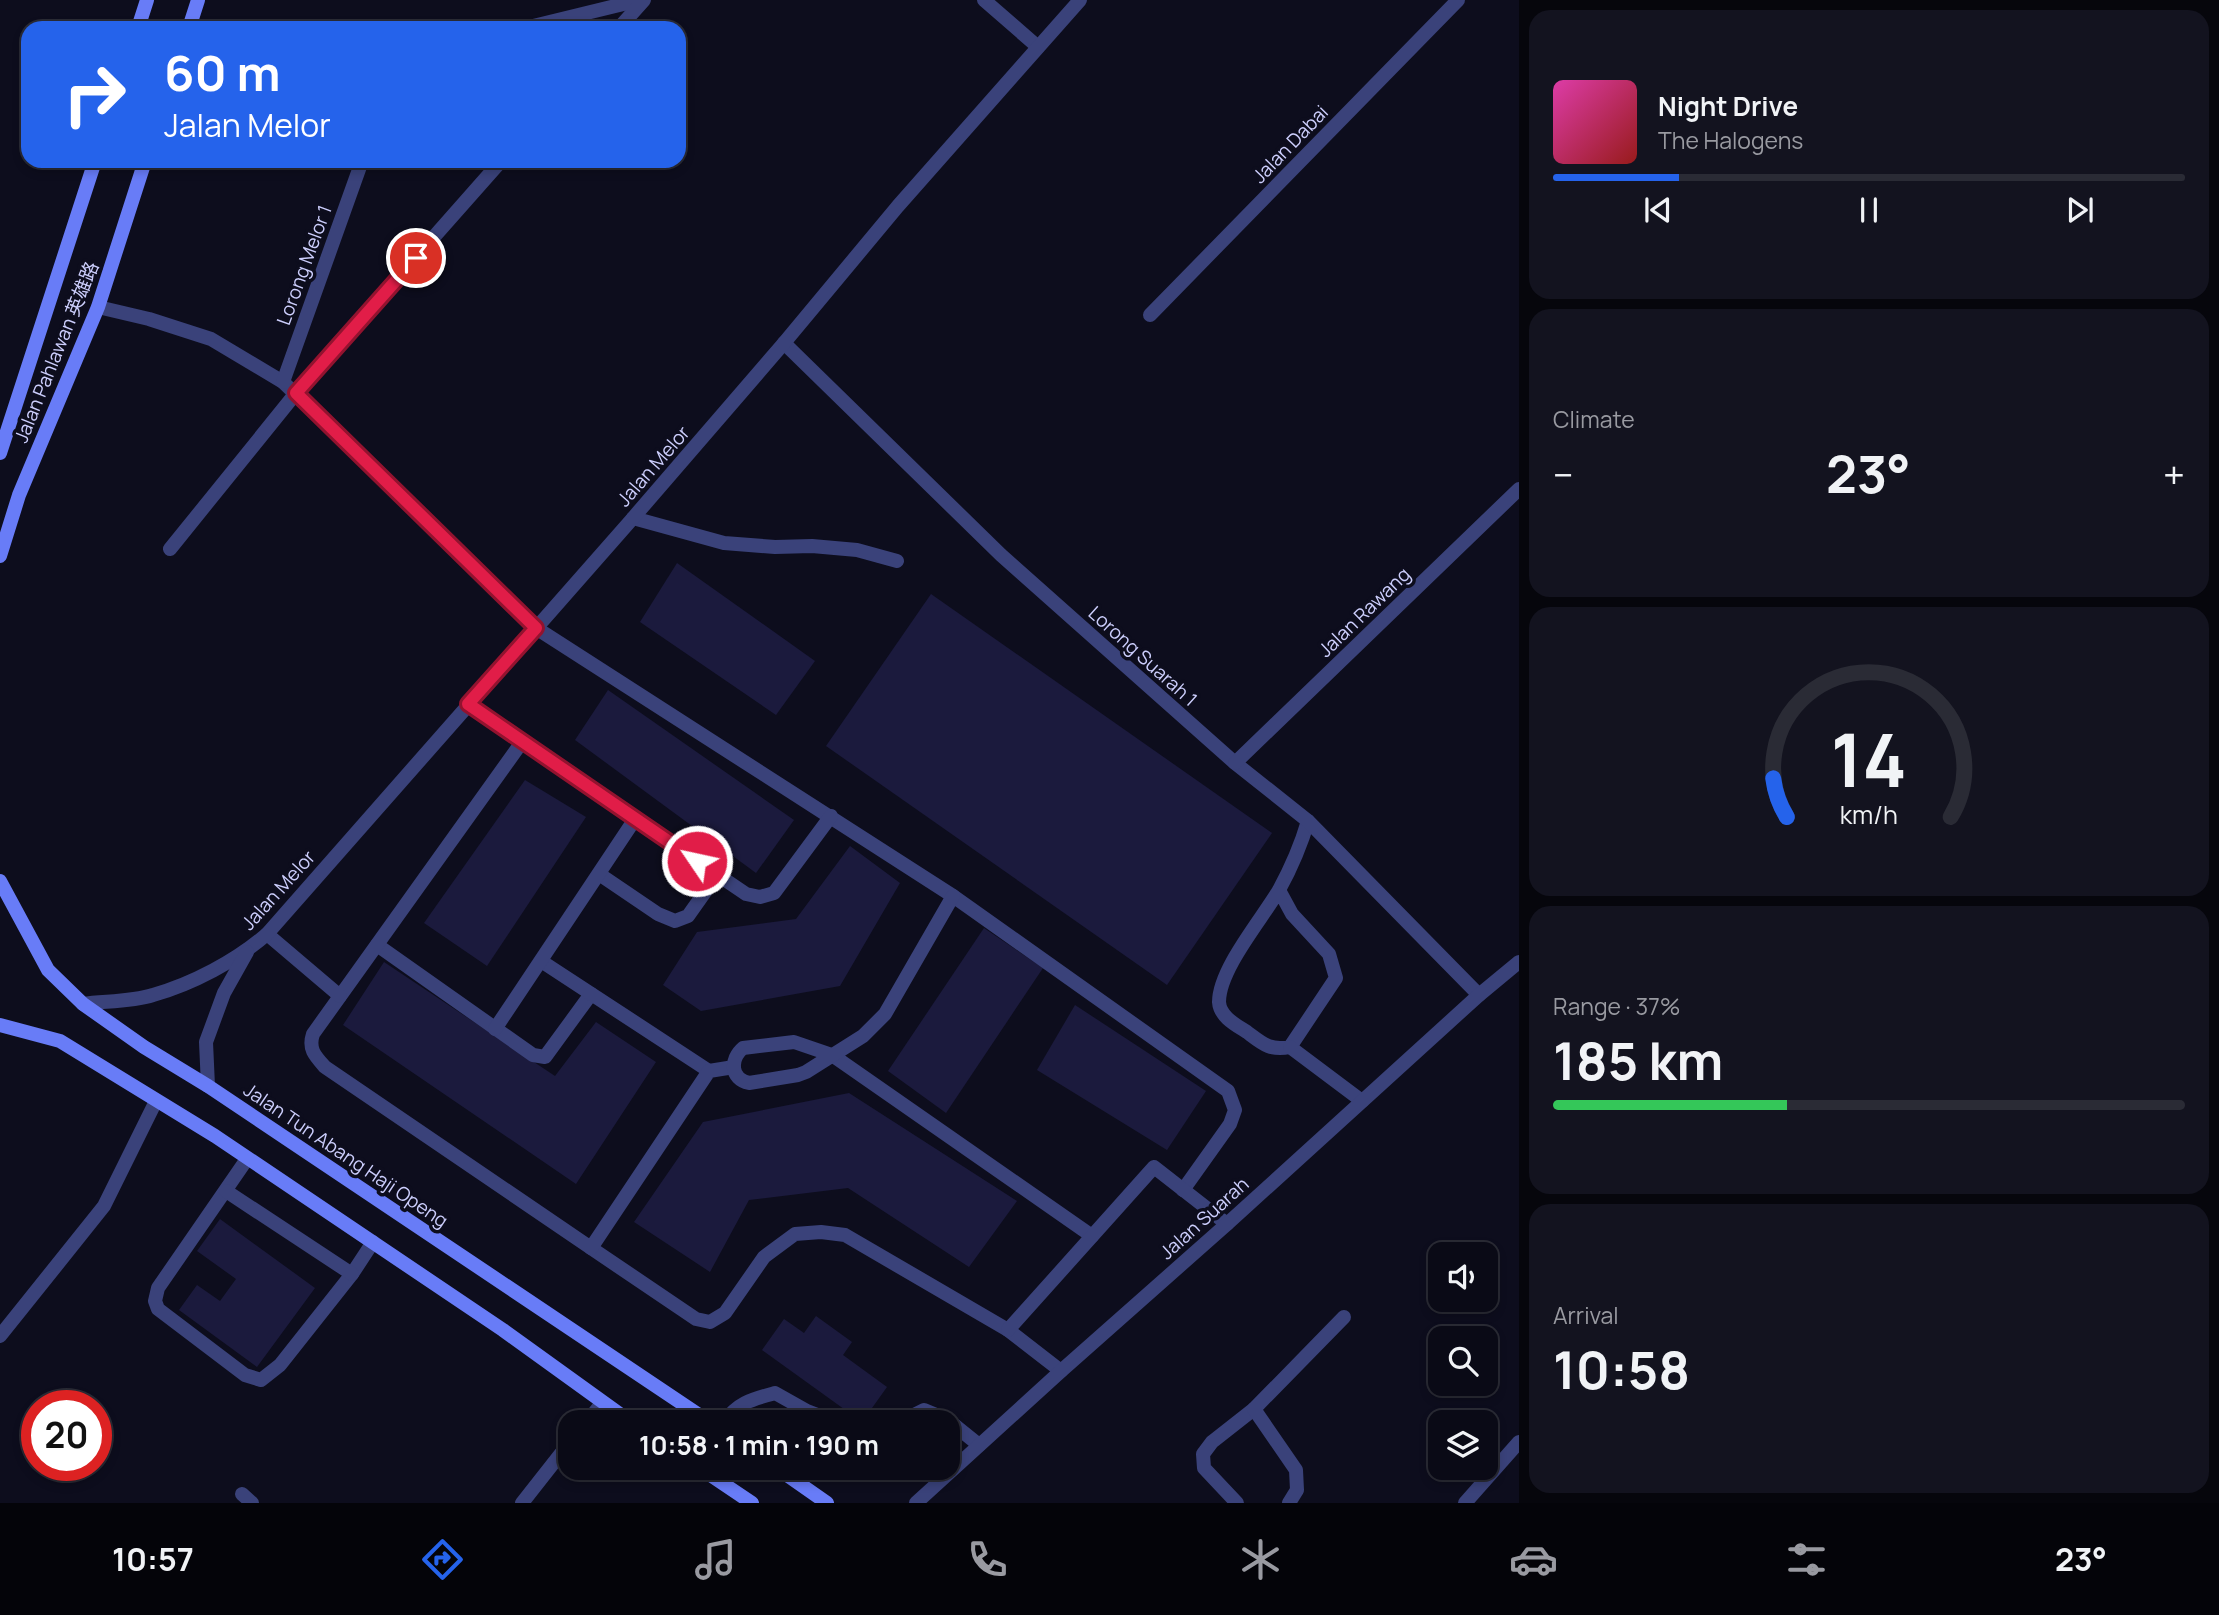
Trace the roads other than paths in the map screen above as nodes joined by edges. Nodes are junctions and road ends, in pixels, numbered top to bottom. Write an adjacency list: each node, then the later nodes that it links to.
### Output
1 (147, 0): 7 (main road)
2 (198, 0): 8 (main road)
3 (642, 0): 9 (street); 10 (street)
4 (984, 0): 11 (street)
5 (1080, 0): 11 (street, Jalan Melor)
6 (1458, 0): 17 (street, Jalan Dabai)
7 (140, 21)
8 (191, 21)
9 (554, 21)
10 (625, 21)
11 (1038, 47): 18 (street, Jalan Melor)
12 (93, 168): 21 (main road, Jalan Pahlawan 英雄路)
13 (143, 168): 16 (main road, Jalan Pahlawan 英雄路)
14 (359, 168): 19 (street, Lorong Melor 1)
15 (495, 168): 20 (street)
16 (98, 307): 19 (street); 25 (main road, Jalan Pahlawan 英雄路)
17 (1150, 315)
18 (784, 343): 23 (street, Jalan Melor); 30 (street, Lorong Suarah 1)
19 (283, 382): 20 (street)
20 (296, 393): 24 (street); 27 (street)
21 (0, 453)
22 (1519, 489): 30 (street, Jalan Rawang)
23 (634, 518): 26 (street); 27 (street, Jalan Melor)
24 (170, 549)
25 (0, 556)
26 (897, 561)
27 (536, 628): 28 (street, Jalan Melor); 31 (street)
28 (468, 704): 29 (street); 39 (street, Jalan Melor)
29 (522, 742): 32 (street); 40 (street)
30 (1235, 764): 33 (street, Lorong Suarah 1)
31 (831, 816): 35 (street); 38 (street)
32 (635, 819): 34 (street); 35 (street)
33 (1308, 821): 37 (street); 45 (street, Lorong Suarah 1)
34 (599, 874): 35 (street); 42 (street)
35 (717, 875)
36 (0, 881): 47 (main road, Jalan Tun Abang Haji Openg)
37 (1279, 890): 50 (street); 50 (street)
38 (953, 896): 51 (street); 58 (street)
39 (267, 934): 41 (street, Jalan Melor); 46 (street)
40 (377, 945): 46 (street); 49 (street)
41 (248, 950): 47 (street, Jalan Melor); 54 (street, Jalan Melor)
42 (541, 961): 44 (street); 49 (street)
43 (1519, 962): 45 (street, Jalan Suarah)
44 (591, 994): 49 (street); 53 (street)
45 (1479, 995): 56 (street, Jalan Suarah)
46 (340, 996): 63 (street)
47 (83, 1004): 54 (main road, Jalan Tun Abang Haji Openg)
48 (0, 1025): 55 (main road)
49 (495, 1029)
50 (1290, 1047): 56 (street)
51 (832, 1055): 52 (street); 52 (street); 61 (street)
52 (734, 1067): 53 (street)
53 (709, 1071): 63 (street)
54 (208, 1086): 73 (main road, Jalan Tun Abang Haji Openg)
55 (156, 1101): 57 (main road); 67 (street)
56 (1362, 1101): 60 (street, Jalan Suarah)
57 (247, 1159): 59 (street); 62 (main road)
58 (1184, 1190): 60 (street); 61 (street)
59 (226, 1191): 64 (street); 64 (street)
60 (1227, 1224): 68 (street, Jalan Suarah)
61 (1092, 1236): 66 (street)
62 (373, 1242): 64 (street); 69 (main road)
63 (591, 1248): 66 (street)
64 (352, 1274)
65 (1344, 1317): 70 (street)
66 (1008, 1330): 68 (street)
67 (0, 1336)
68 (1061, 1371): 78 (street, Jalan Suarah)
69 (602, 1403): 71 (street); 72 (main road)
70 (1254, 1409): 86 (street); 87 (street)
71 (596, 1410)
72 (612, 1410)
73 (692, 1410)
74 (732, 1410): 75 (street)
75 (805, 1410)
76 (960, 1430): 78 (street)
77 (1519, 1442): 88 (street)
78 (979, 1445): 85 (street, Jalan Suarah)
79 (558, 1457): 82 (street)
80 (718, 1480): 83 (main road)
81 (794, 1480): 84 (main road)
82 (522, 1503)
83 (752, 1503)
84 (827, 1503)
85 (916, 1503)
86 (1237, 1503)
87 (1289, 1503)
88 (1465, 1503)

